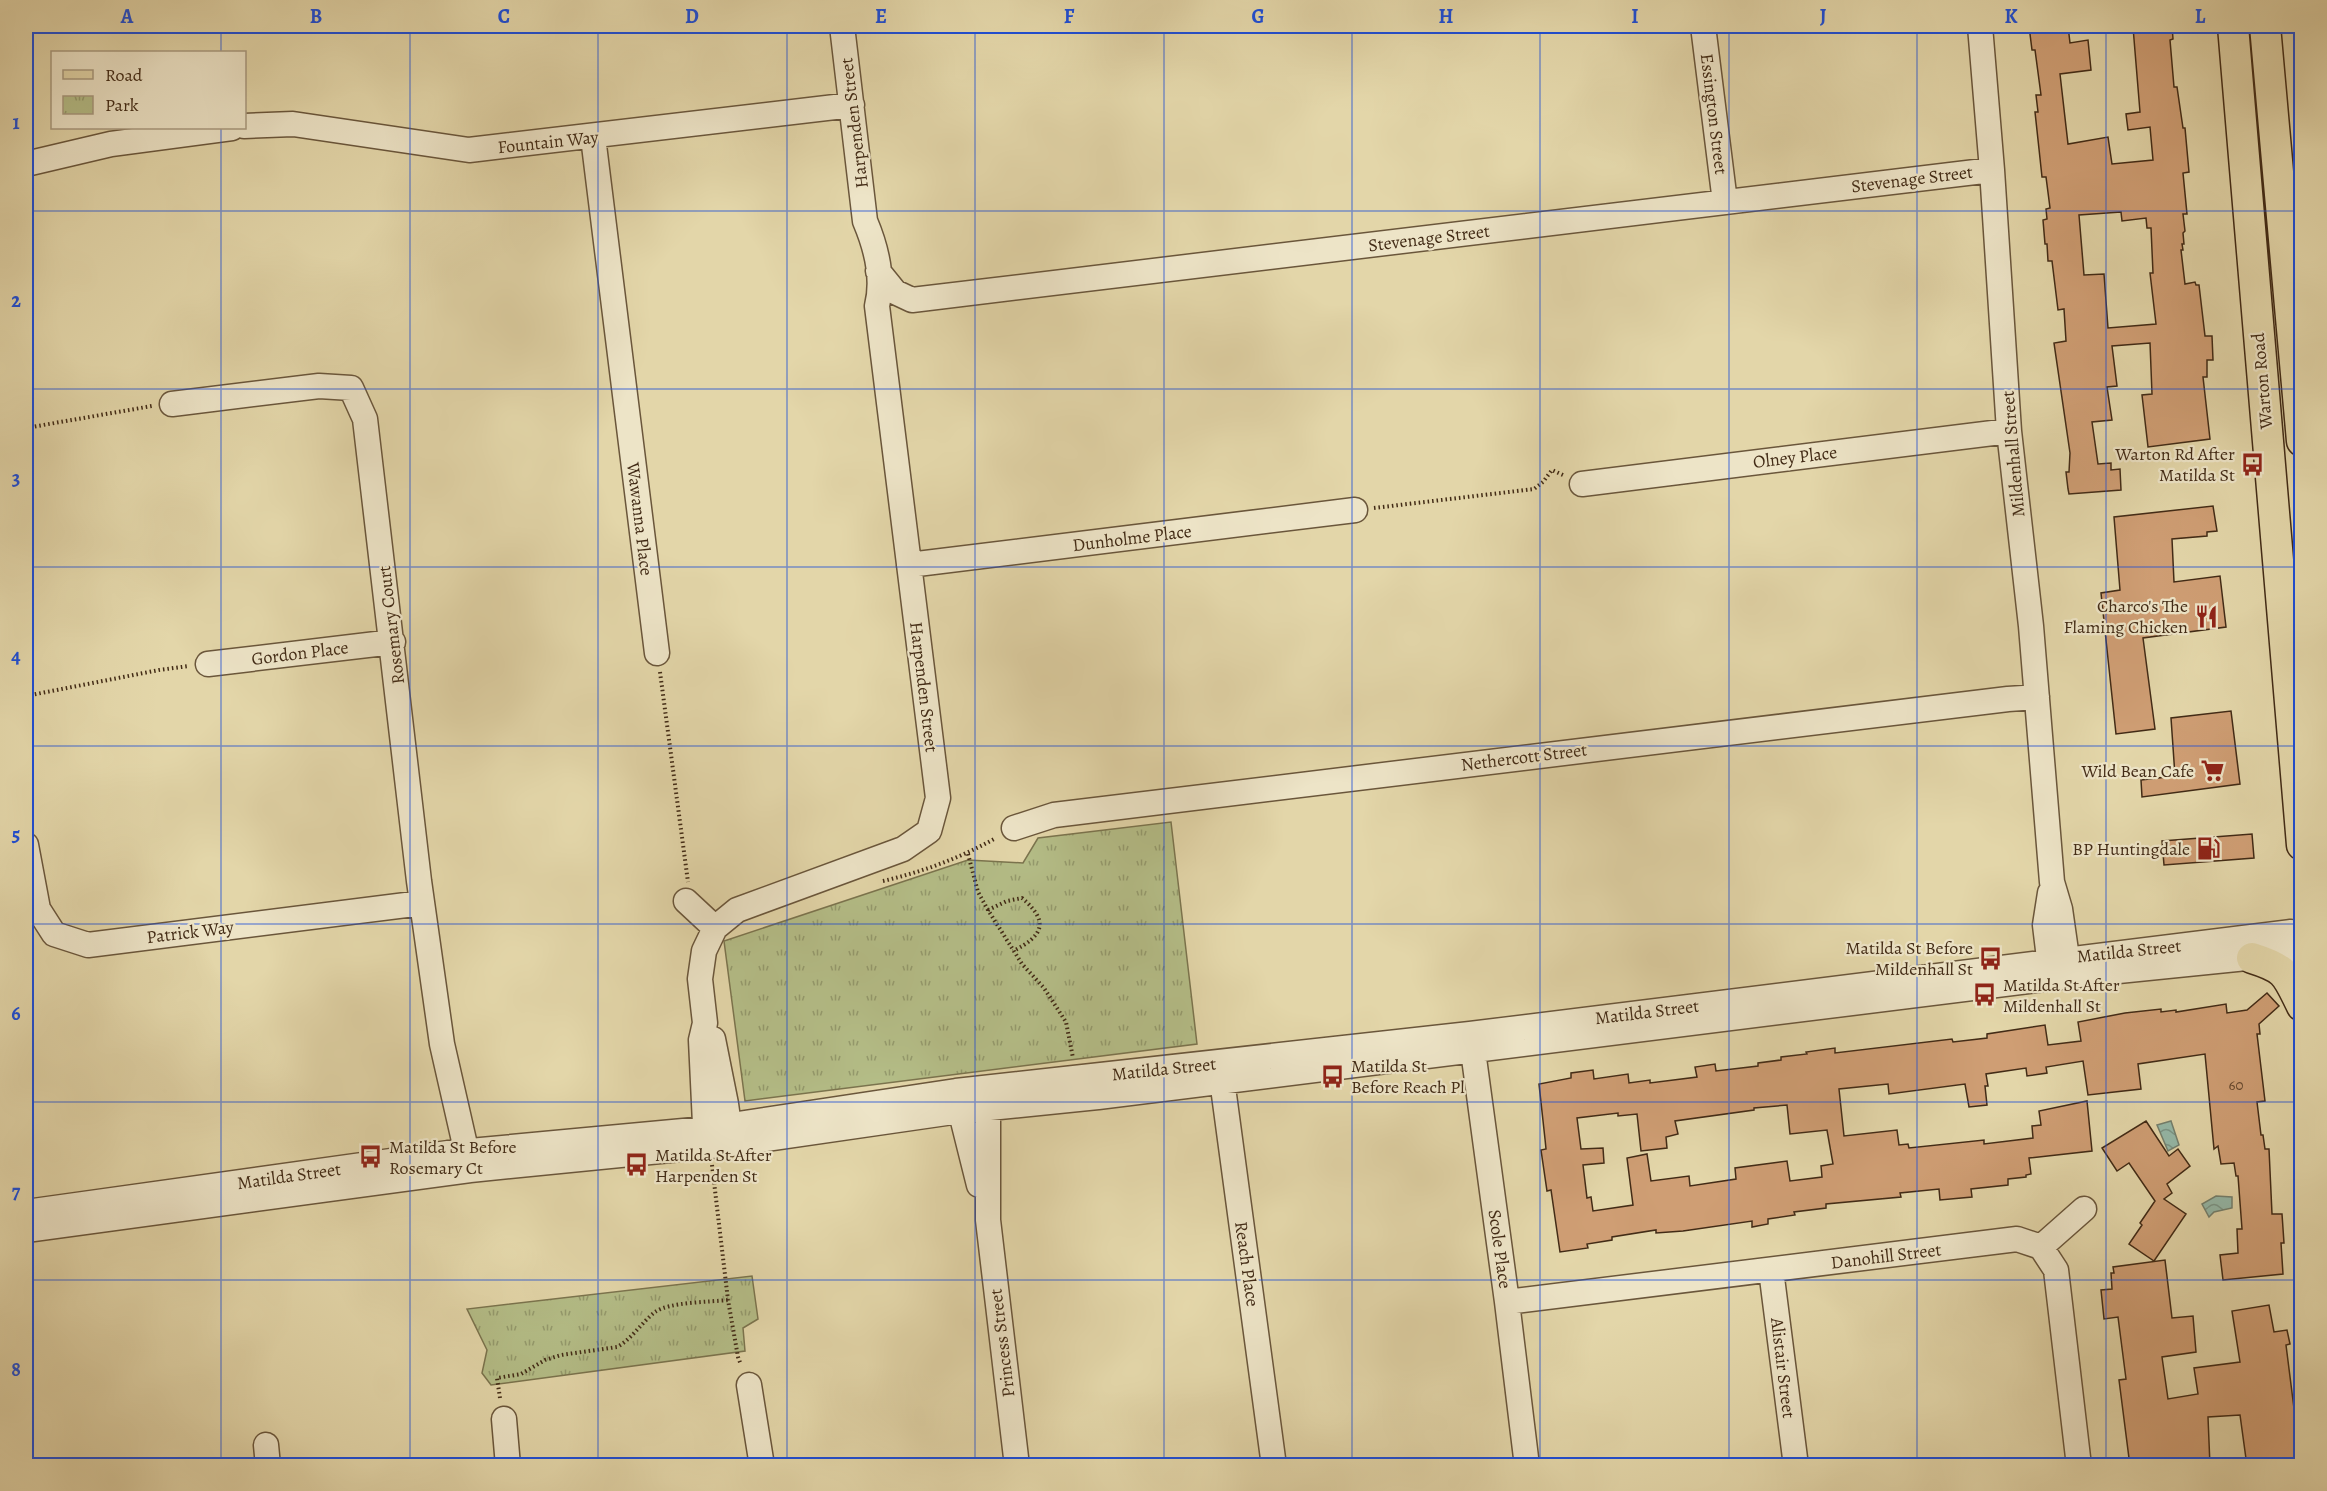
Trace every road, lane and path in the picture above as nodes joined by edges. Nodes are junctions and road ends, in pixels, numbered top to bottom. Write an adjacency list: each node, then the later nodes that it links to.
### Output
1 (842, 26): 6 (street, Harpenden Street)
2 (1703, 26): 12 (street, Essington Street)
3 (1980, 26): 11 (street, Mildenhall Street)
4 (2233, 26): 22 (main road, Warton Road)
5 (2265, 26): 19 (main road, Warton Road)
6 (852, 105): 9 (street, Fountain Way); 13 (street, Harpenden Street)
7 (246, 126): 9 (street, Fountain Way)
8 (224, 129): 10 (street)
9 (593, 137): 26 (street, Wawanna Place)
10 (26, 164)
11 (1992, 170): 12 (street, Stevenage Street); 18 (street, Mildenhall Street)
12 (1725, 202): 14 (street, Stevenage Street)
13 (865, 221): 14 (street, Harpenden Street); 15 (street, Harpenden Street)
14 (878, 271): 15 (street, Harpenden Street)
15 (877, 306): 23 (street, Harpenden Street)
16 (172, 404): 17 (path); 25 (street, Rosemary Court)
17 (26, 428)
18 (2009, 431): 20 (street, Olney Place); 30 (street, Mildenhall Street)
19 (2301, 441)
20 (1582, 484): 21 (path)
21 (1355, 510): 23 (street, Dunholme Place)
22 (2288, 534): 24 (main road, Warton Road)
23 (909, 565): 39 (street, Harpenden Street)
24 (2292, 628): 28 (main road, Warton Road)
25 (393, 642): 27 (street, Gordon Place); 37 (street, Rosemary Court)
26 (657, 653): 36 (path)
27 (208, 664): 29 (path)
28 (2294, 674): 33 (main road, Warton Road)
29 (26, 696)
30 (2037, 697): 31 (street, Nethercott Street); 44 (street, Mildenhall Street)
31 (1014, 828): 34 (path)
32 (26, 845): 37 (street, Patrick Way)
33 (2301, 845)
34 (968, 854): 35 (path); 38 (path)
35 (877, 883)
36 (686, 901): 39 (street)
37 (422, 903): 52 (street, Rosemary Court)
38 (988, 910): 42 (path); 42 (path)
39 (715, 928): 51 (street, Harpenden Street)
40 (2301, 938): 44 (street, Matilda Street)
41 (2301, 948): 43 (street, Matilda Street)
42 (1013, 951): 47 (path)
43 (2252, 958): 44 (street, Matilda Street); 45 (main road)
44 (2059, 968): 46 (street, Matilda Street)
45 (2301, 1006)
46 (1472, 1042): 48 (street, Matilda Street); 60 (street, Scole Place)
47 (1074, 1064)
48 (1221, 1072): 49 (street, Matilda Street); 66 (street, Reach Place)
49 (987, 1098): 50 (street, Matilda Street); 55 (street, Princess Street)
50 (958, 1101): 51 (street, Matilda Street); 55 (street, Princess Street)
51 (717, 1138): 52 (street, Matilda Street); 59 (path)
52 (459, 1162): 54 (street, Matilda Street); 56 (street, Matilda Street)
53 (2084, 1209): 57 (street)
54 (26, 1212)
55 (988, 1220): 65 (street, Princess Street)
56 (26, 1230)
57 (2041, 1246): 58 (street, Danohill Street); 69 (street)
58 (1771, 1270): 60 (street, Danohill Street); 68 (street, Alistair Street)
59 (728, 1300): 61 (path); 62 (path)
60 (1507, 1302): 67 (street, Scole Place)
61 (749, 1385): 64 (street)
62 (504, 1419): 63 (street)
63 (508, 1466)
64 (762, 1466)
65 (1017, 1466)
66 (1274, 1466)
67 (1527, 1466)
68 (1796, 1466)
69 (2079, 1466)

